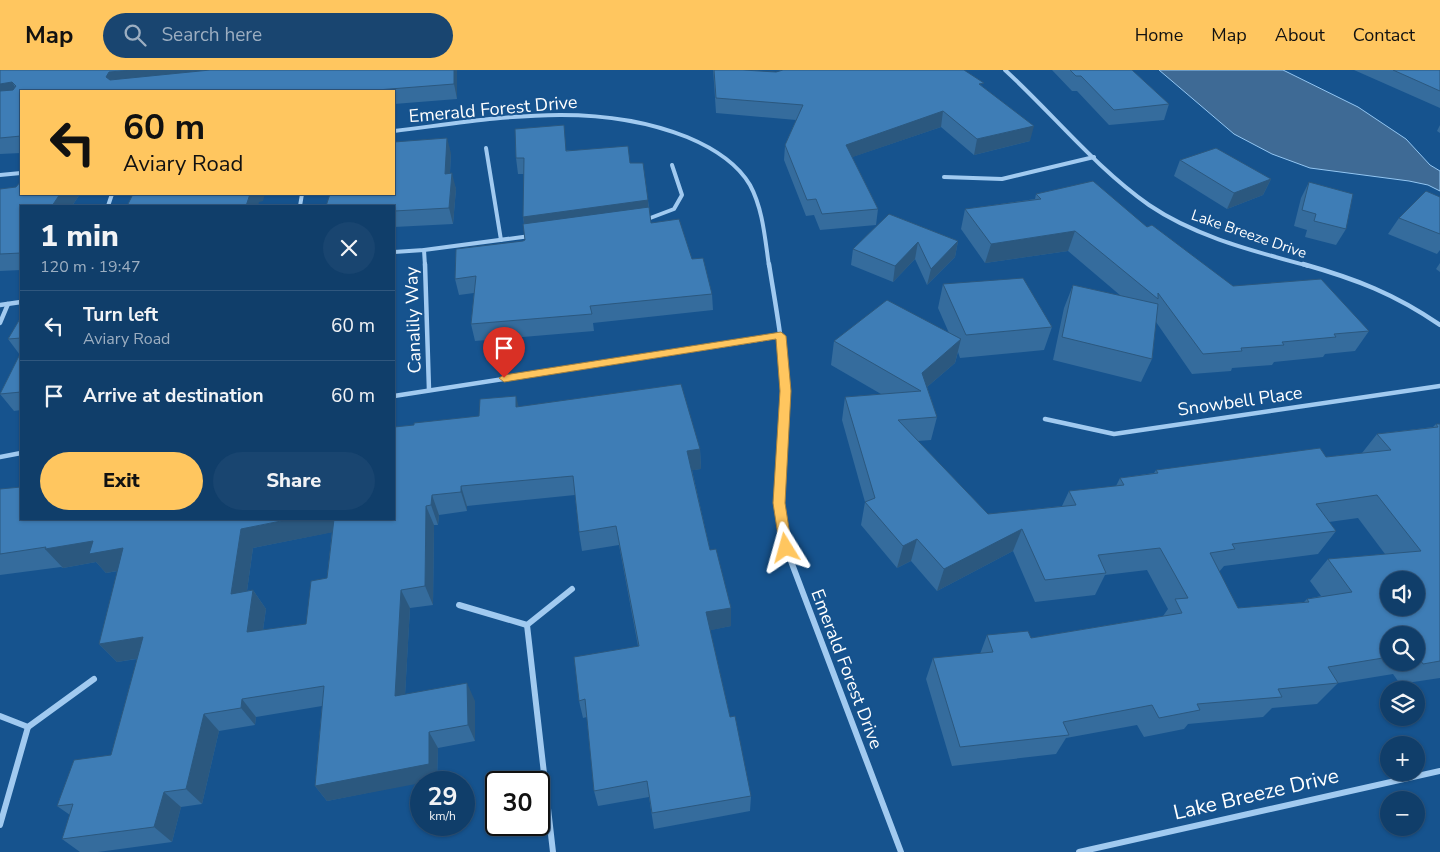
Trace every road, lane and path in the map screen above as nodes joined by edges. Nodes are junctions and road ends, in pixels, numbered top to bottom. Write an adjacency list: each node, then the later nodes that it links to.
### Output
1 (1005, 70): 4 (street, Lake Breeze Drive)
2 (395, 131): 19 (street, Emerald Forest Drive)
3 (486, 148): 11 (street)
4 (1094, 157): 8 (street); 18 (street, Lake Breeze Drive)
5 (672, 165): 9 (street)
6 (20, 173): 7 (street)
7 (0, 175)
8 (944, 177)
9 (638, 222)
10 (540, 235): 11 (street)
11 (501, 240): 12 (street)
12 (424, 250): 13 (street); 21 (street, Canalily Way)
13 (395, 252)
14 (20, 302): 15 (street)
15 (8, 304): 16 (street); 17 (street)
16 (0, 305)
17 (0, 323)
18 (1440, 325)
19 (781, 336): 21 (street); 35 (street, Emerald Forest Drive)
20 (1440, 386): 23 (street, Snowbell Place)
21 (429, 390): 22 (street)
22 (395, 396)
23 (1045, 419)
24 (20, 453): 25 (street)
25 (0, 457)
26 (572, 589): 28 (street)
27 (460, 605): 28 (street)
28 (527, 625): 34 (street)
29 (94, 679): 31 (street)
30 (0, 716): 31 (street)
31 (28, 727): 33 (street)
32 (1440, 771): 36 (street, Lake Breeze Drive)
33 (0, 825)
34 (553, 852)
35 (901, 852)
36 (1079, 852)

